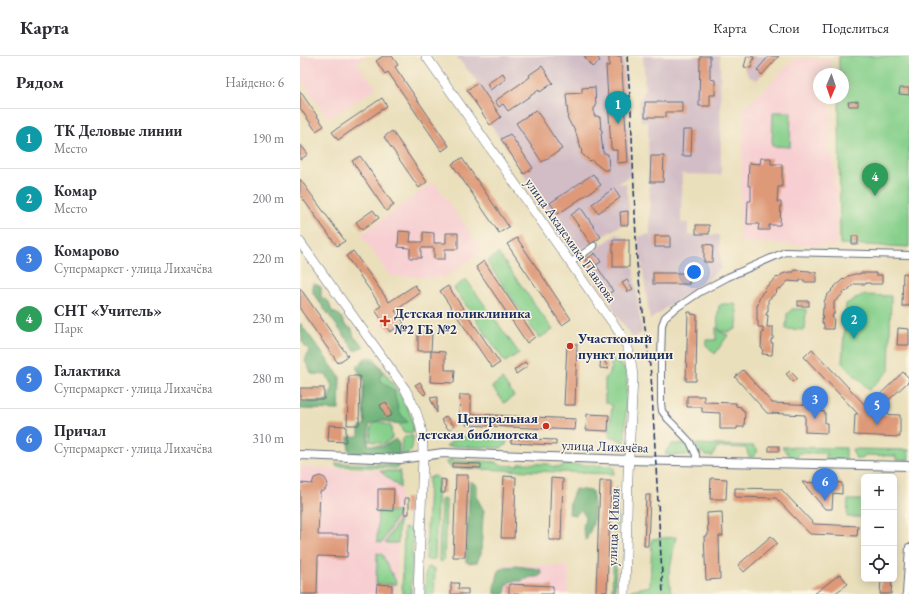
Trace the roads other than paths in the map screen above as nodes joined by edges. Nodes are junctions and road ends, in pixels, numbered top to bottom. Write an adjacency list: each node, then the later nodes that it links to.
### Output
1 (426, 56): 5 (main road, улица Академика Павлова)
2 (300, 242): 7 (main road)
3 (594, 246): 5 (street)
4 (909, 255): 9 (street)
5 (570, 263): 8 (main road, улица Академика Павлова)
6 (300, 455): 7 (main road, улица Лихачёва)
7 (423, 456): 8 (main road, улица Лихачёва); 12 (main road)
8 (629, 460): 9 (main road, улица Лихачёва); 13 (main road, улица 8 Июля)
9 (696, 462): 10 (main road, улица Лихачёва)
10 (909, 466)
11 (909, 547): 14 (street)
12 (418, 594)
13 (625, 594)
14 (906, 594)

